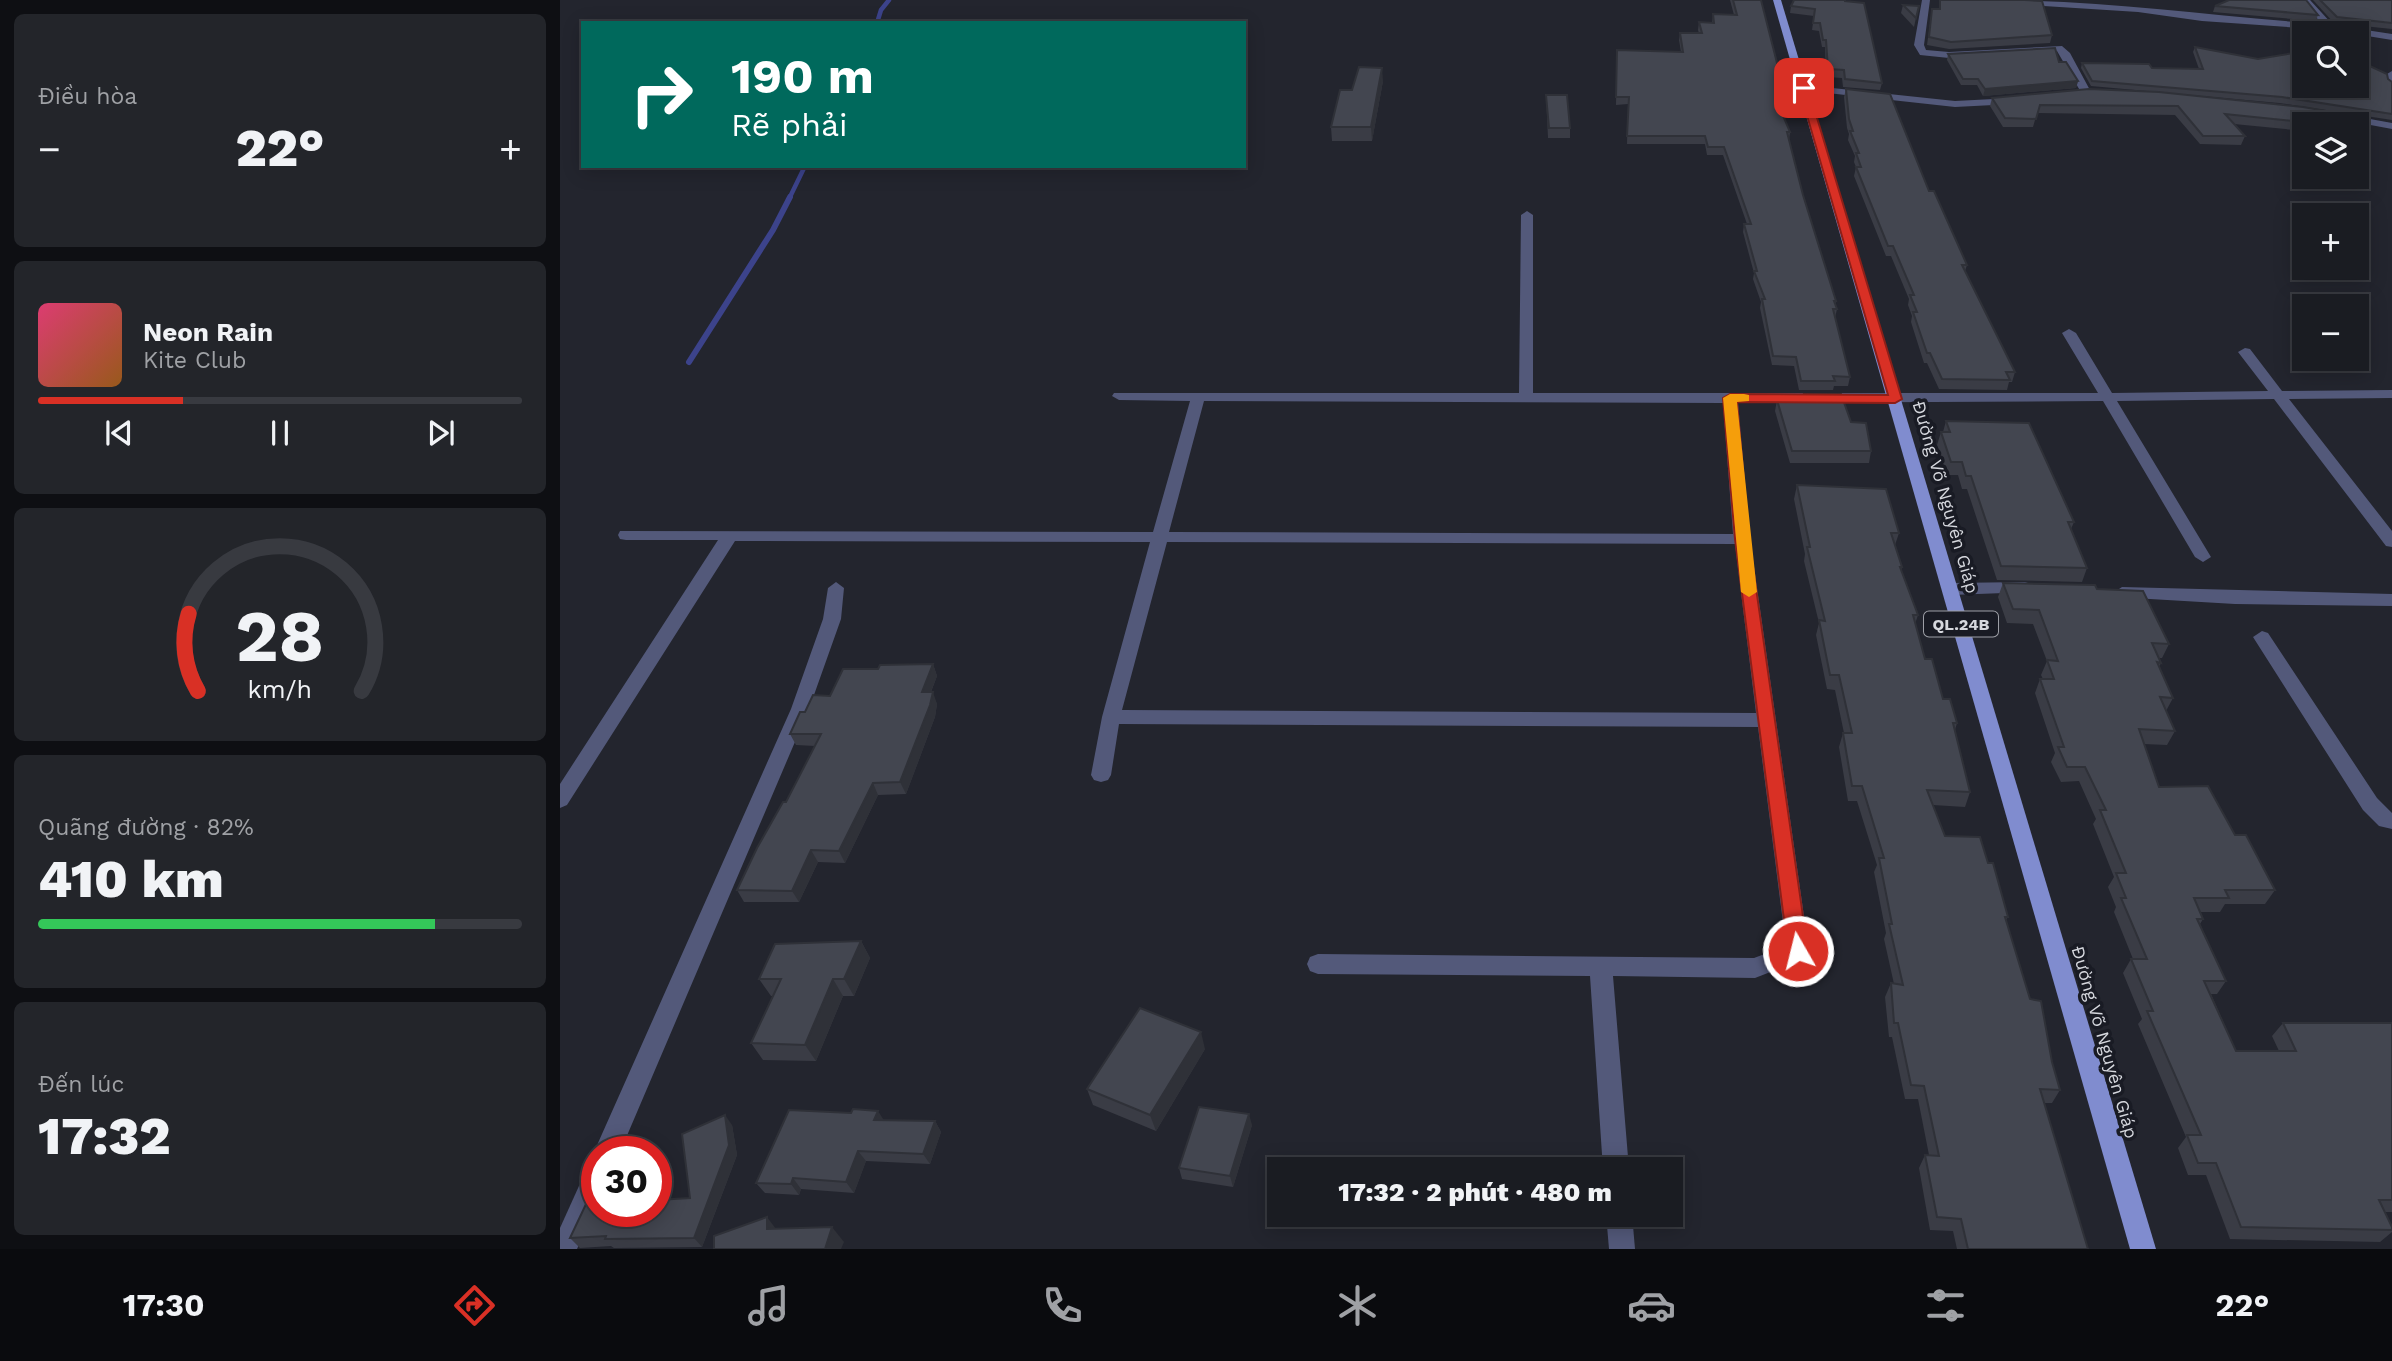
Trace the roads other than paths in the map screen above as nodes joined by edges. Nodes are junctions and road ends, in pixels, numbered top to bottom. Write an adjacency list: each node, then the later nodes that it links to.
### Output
1 (1777, 0): 11 (main road, Đường Võ Nguyên Giáp / QL.24B)
2 (1926, 0): 12 (street)
3 (1996, 0): 6 (street)
4 (2305, 0): 5 (street)
5 (2324, 21)
6 (2292, 24)
7 (2369, 33): 8 (street)
8 (2392, 37)
9 (2392, 74): 10 (street)
10 (2392, 83)
11 (1804, 88): 13 (street); 26 (main road, Đường Võ Nguyên Giáp / QL.24B)
12 (2098, 93)
13 (2020, 100)
14 (2311, 111): 15 (street)
15 (2392, 127)
16 (1527, 215): 23 (street)
17 (2069, 333): 24 (street)
18 (2245, 352): 20 (street)
19 (2392, 394): 20 (street)
20 (2278, 395): 24 (street); 31 (street)
21 (1119, 396): 22 (street)
22 (1198, 396): 23 (street); 29 (street)
23 (1526, 397): 25 (street)
24 (2107, 397): 26 (street); 32 (street)
25 (1730, 398): 26 (street); 30 (street)
26 (1895, 399): 35 (main road, Đường Võ Nguyên Giáp / QL.24B)
27 (626, 534): 28 (street)
28 (730, 535): 29 (street); 42 (street)
29 (1160, 537): 30 (street); 39 (street)
30 (1742, 539): 40 (street)
31 (2392, 542)
32 (2203, 557)
33 (836, 588): 46 (street)
34 (2036, 588): 35 (street)
35 (1951, 589): 52 (main road, Đường Võ Nguyên Giáp / QL.24B)
36 (2103, 592): 37 (street)
37 (2392, 600)
38 (2262, 637): 43 (street)
39 (1111, 717): 40 (street); 41 (street)
40 (1766, 720): 45 (street)
41 (1101, 775)
42 (560, 800)
43 (2392, 821)
44 (1318, 964): 45 (street)
45 (1601, 967): 47 (street)
46 (614, 1136)
47 (1615, 1157)
48 (581, 1211): 50 (street)
49 (1620, 1227): 51 (street)
50 (564, 1249)
51 (1622, 1249)
52 (2143, 1249)

